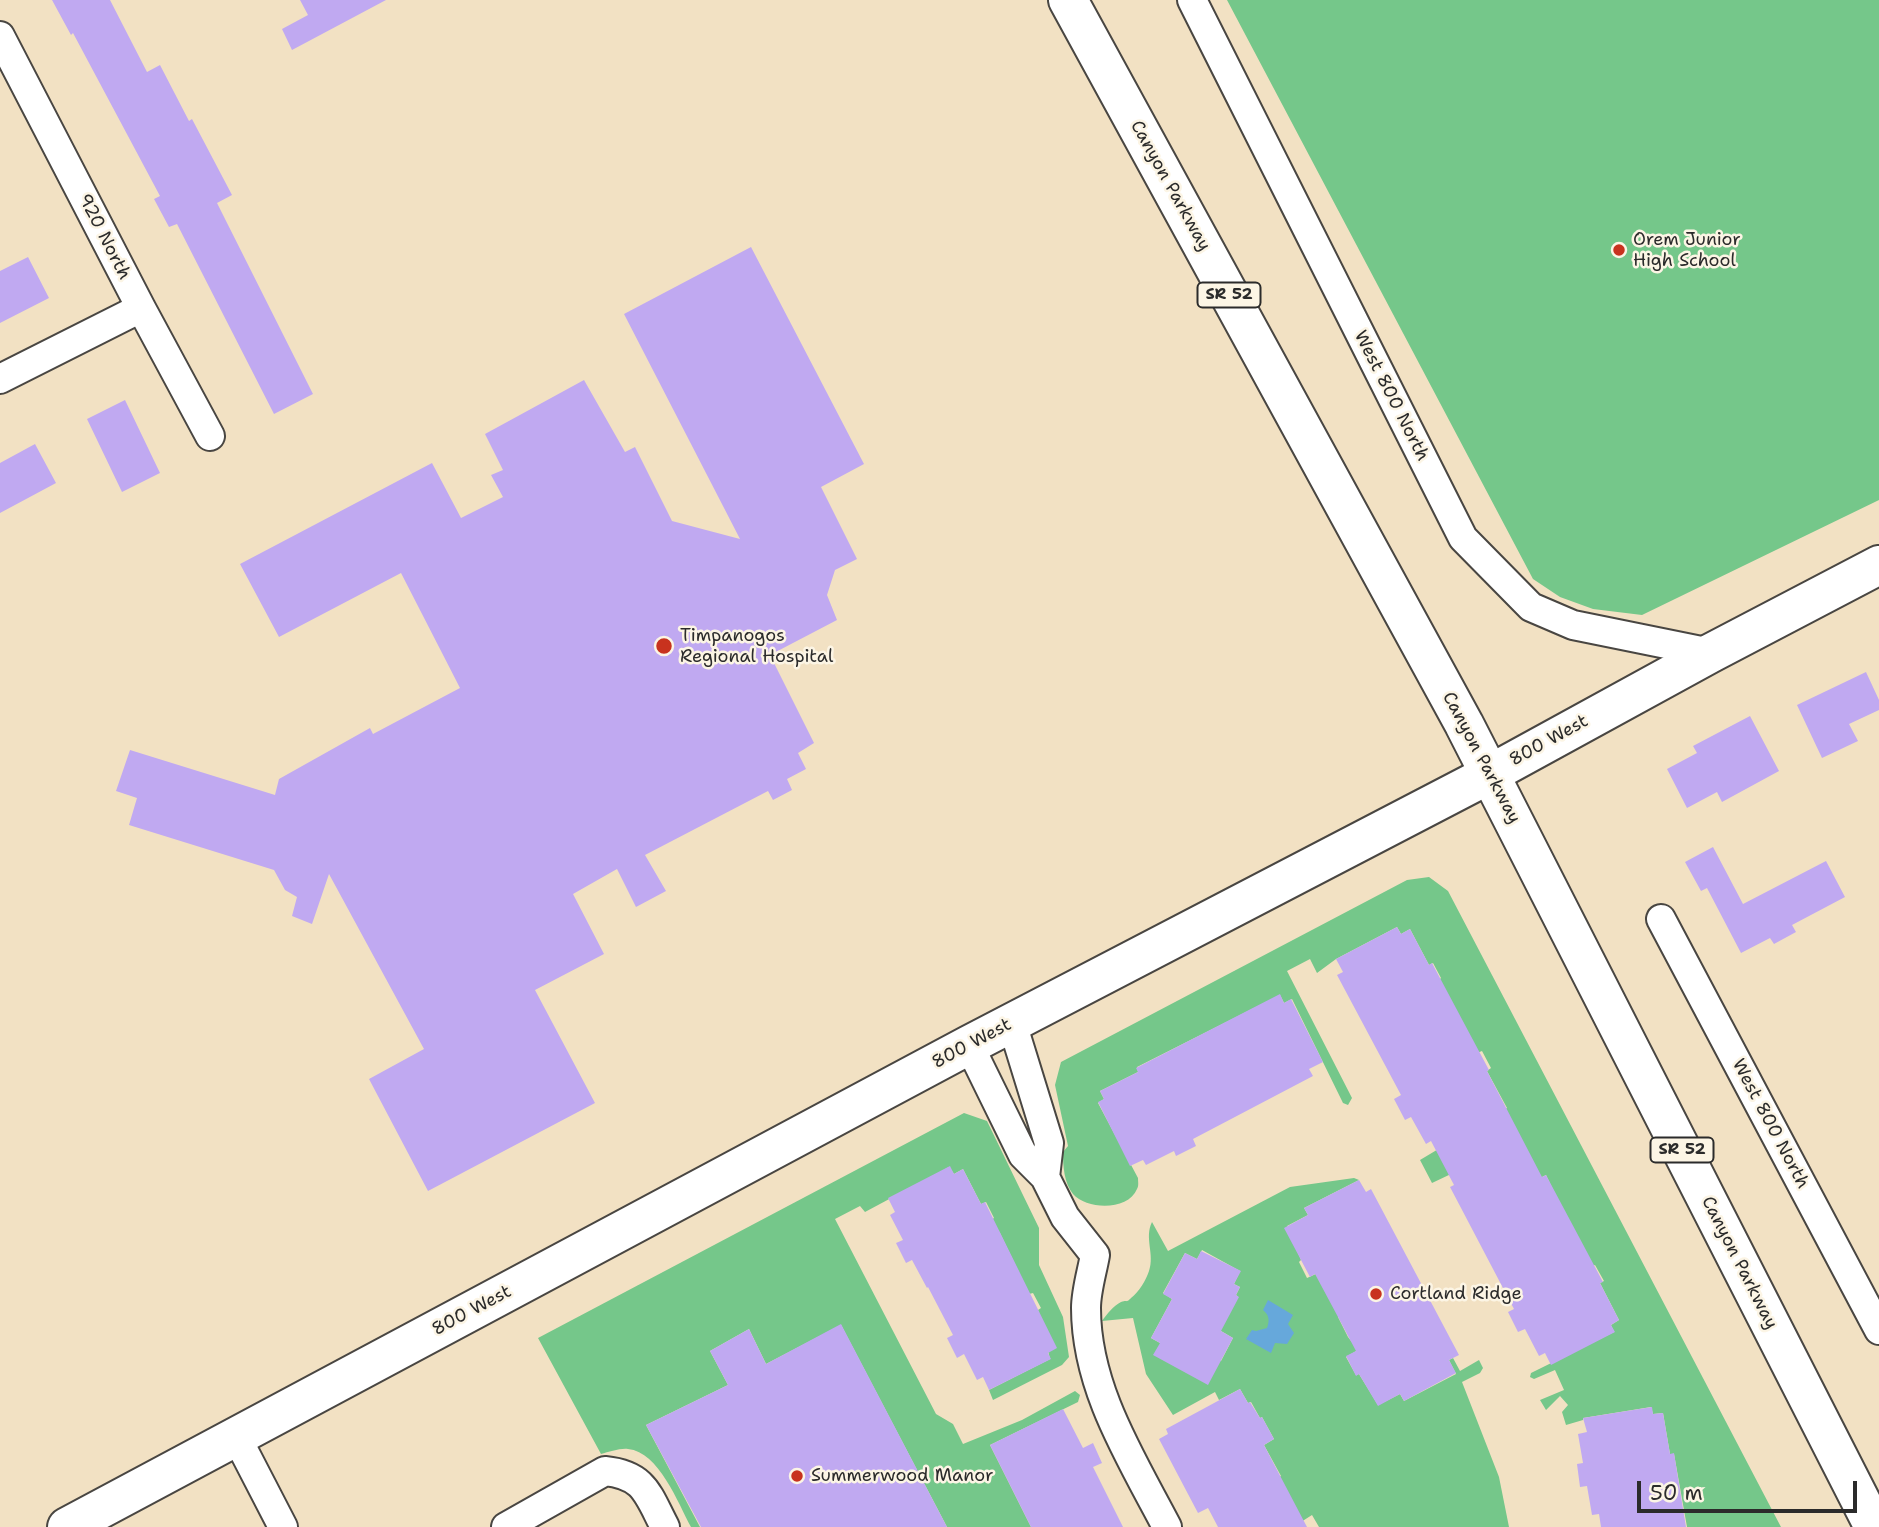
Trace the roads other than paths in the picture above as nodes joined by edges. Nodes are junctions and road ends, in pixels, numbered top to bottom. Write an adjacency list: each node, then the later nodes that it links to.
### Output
1 (1068, 0): 9 (main road, Canyon Parkway / SR 52)
2 (1192, 0): 8 (street, West 800 North)
3 (0, 36): 4 (street, 920 North)
4 (141, 308): 5 (street); 6 (street, 920 North)
5 (0, 379)
6 (211, 436)
7 (1879, 565): 8 (main road, 800 West)
8 (1711, 653): 9 (main road, 800 West)
9 (1490, 774): 11 (main road, 800 West); 21 (main road, Canyon Parkway / SR 52)
10 (1661, 919): 14 (street, West 800 North)
11 (1012, 1023): 12 (main road, 800 West); 13 (street)
12 (970, 1045): 13 (street); 15 (main road, 800 West)
13 (1045, 1177): 20 (street)
14 (1879, 1329)
15 (237, 1438): 16 (main road, 800 West); 17 (street)
16 (67, 1527)
17 (283, 1527)
18 (506, 1527): 19 (street)
19 (665, 1527)
20 (1167, 1527)
21 (1874, 1527)

